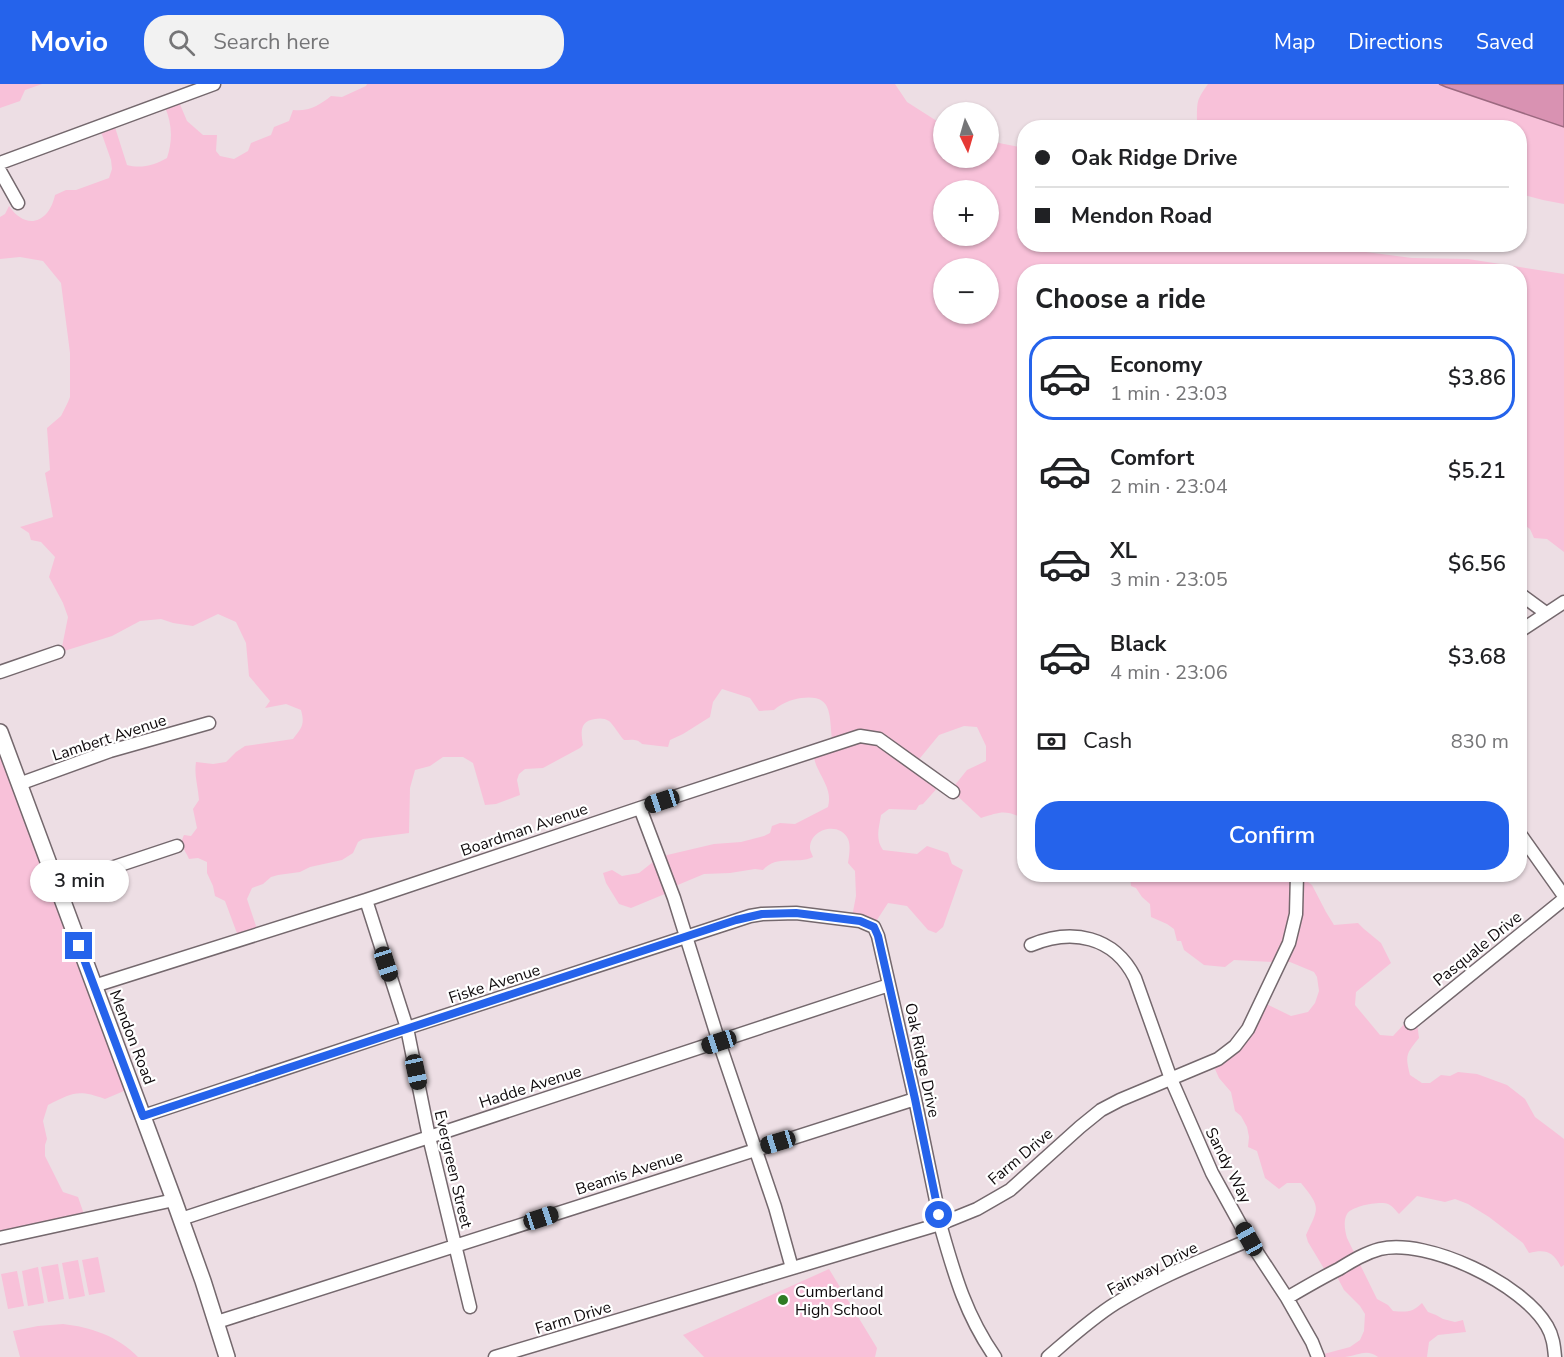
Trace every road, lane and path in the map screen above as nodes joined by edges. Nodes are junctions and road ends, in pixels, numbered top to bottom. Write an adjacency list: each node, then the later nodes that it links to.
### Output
1 (214, 84): 2 (street)
2 (0, 163)
3 (0, 171): 4 (street)
4 (18, 203)
5 (1527, 599): 7 (street)
6 (1564, 602): 7 (street)
7 (1546, 613): 8 (street)
8 (1527, 626)
9 (58, 652): 10 (street)
10 (0, 672)
11 (208, 723): 13 (street, Lambert Avenue)
12 (0, 732): 13 (main road, Mendon Road)
13 (20, 784): 19 (main road, Mendon Road)
14 (952, 792): 15 (street, Boardman Avenue)
15 (640, 808): 21 (street, Boardman Avenue); 23 (street)
16 (1527, 844): 20 (street)
17 (177, 846): 19 (street)
18 (1297, 882): 30 (street, Farm Drive)
19 (57, 886): 26 (main road, Mendon Road)
20 (1564, 898): 27 (street, Pasquale Drive)
21 (366, 900): 26 (street, Boardman Avenue); 28 (street, Evergreen Street)
22 (860, 921): 23 (street, Fiske Avenue); 25 (street, Oak Ridge Drive)
23 (686, 938): 28 (street, Fiske Avenue); 29 (street)
24 (1031, 945): 30 (street, Sandy Way)
25 (889, 985): 29 (street, Hadde Avenue); 31 (street, Oak Ridge Drive)
26 (94, 986): 32 (main road, Mendon Road)
27 (1411, 1023)
28 (407, 1028): 32 (street, Fiske Avenue); 33 (street, Evergreen Street)
29 (719, 1042): 33 (street, Hadde Avenue); 34 (street)
30 (1171, 1079): 37 (street, Farm Drive); 39 (street, Sandy Way)
31 (915, 1099): 34 (street, Beamis Avenue); 37 (street, Oak Ridge Drive)
32 (143, 1116): 35 (main road, Mendon Road)
33 (429, 1137): 36 (street, Hadde Avenue); 40 (street, Evergreen Street)
34 (755, 1149): 40 (street, Beamis Avenue); 41 (street)
35 (174, 1200): 36 (main road, Mendon Road); 38 (street)
36 (181, 1219): 44 (main road, Mendon Road)
37 (940, 1219): 41 (street, Farm Drive); 47 (street, Oak Ridge Drive)
38 (0, 1238)
39 (1249, 1239): 42 (street, Sandy Way); 48 (street, Fairway Drive)
40 (455, 1245): 43 (street, Evergreen Street); 44 (street, Beamis Avenue)
41 (792, 1268): 46 (street, Farm Drive)
42 (1287, 1298): 49 (street, Sandy Way); 50 (street)
43 (470, 1307)
44 (217, 1322): 45 (main road, Mendon Road)
45 (227, 1357)
46 (495, 1357)
47 (994, 1357)
48 (1048, 1357)
49 (1318, 1357)
50 (1555, 1357)

